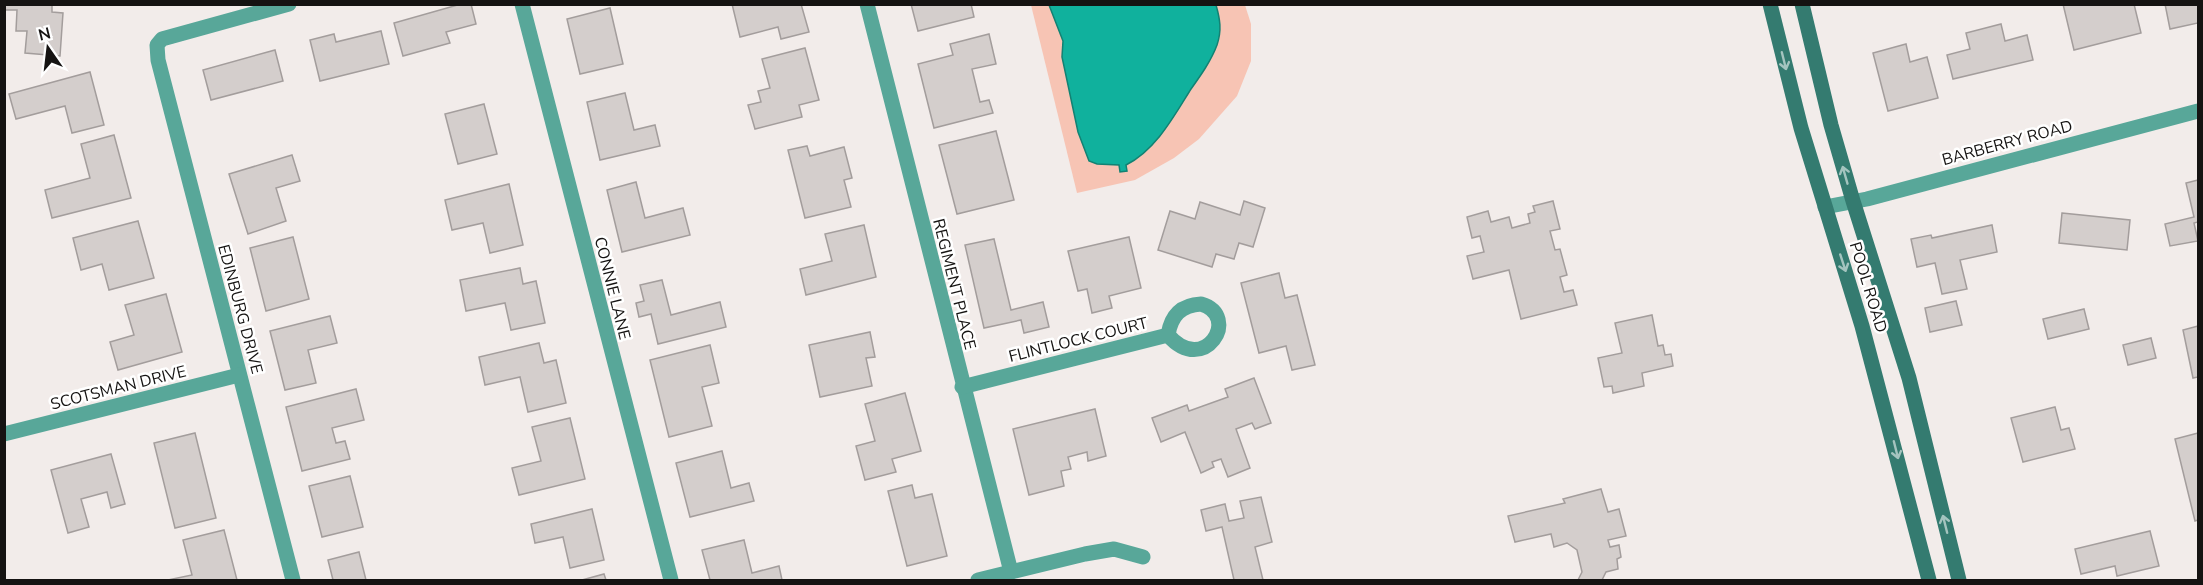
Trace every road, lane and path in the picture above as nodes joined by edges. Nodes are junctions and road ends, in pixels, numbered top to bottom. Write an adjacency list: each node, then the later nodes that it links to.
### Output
1 (289, 4): 10 (street, EDINBURG DRIVE)
2 (522, 4): 16 (street, CONNIE LANE)
3 (867, 4): 11 (street, REGIMENT PLACE)
4 (1770, 4): 8 (main road, POOL ROAD, one-way to 8)
5 (1802, 4): 7 (main road, POOL ROAD, one-way to 5)
6 (2199, 111): 7 (street, BARBERRY ROAD)
7 (1853, 201): 8 (street, BARBERRY ROAD); 19 (main road, POOL ROAD, one-way to 7)
8 (1825, 207): 18 (main road, POOL ROAD, one-way to 18)
9 (1168, 335): 11 (street, FLINTLOCK COURT)
10 (239, 375): 12 (street, SCOTSMAN DRIVE); 15 (street, EDINBURG DRIVE)
11 (962, 387): 14 (street, REGIMENT PLACE)
12 (4, 434)
13 (1143, 557): 14 (street)
14 (1011, 572): 17 (street)
15 (293, 580)
16 (671, 580)
17 (978, 580)
18 (1929, 580)
19 (1959, 580)

